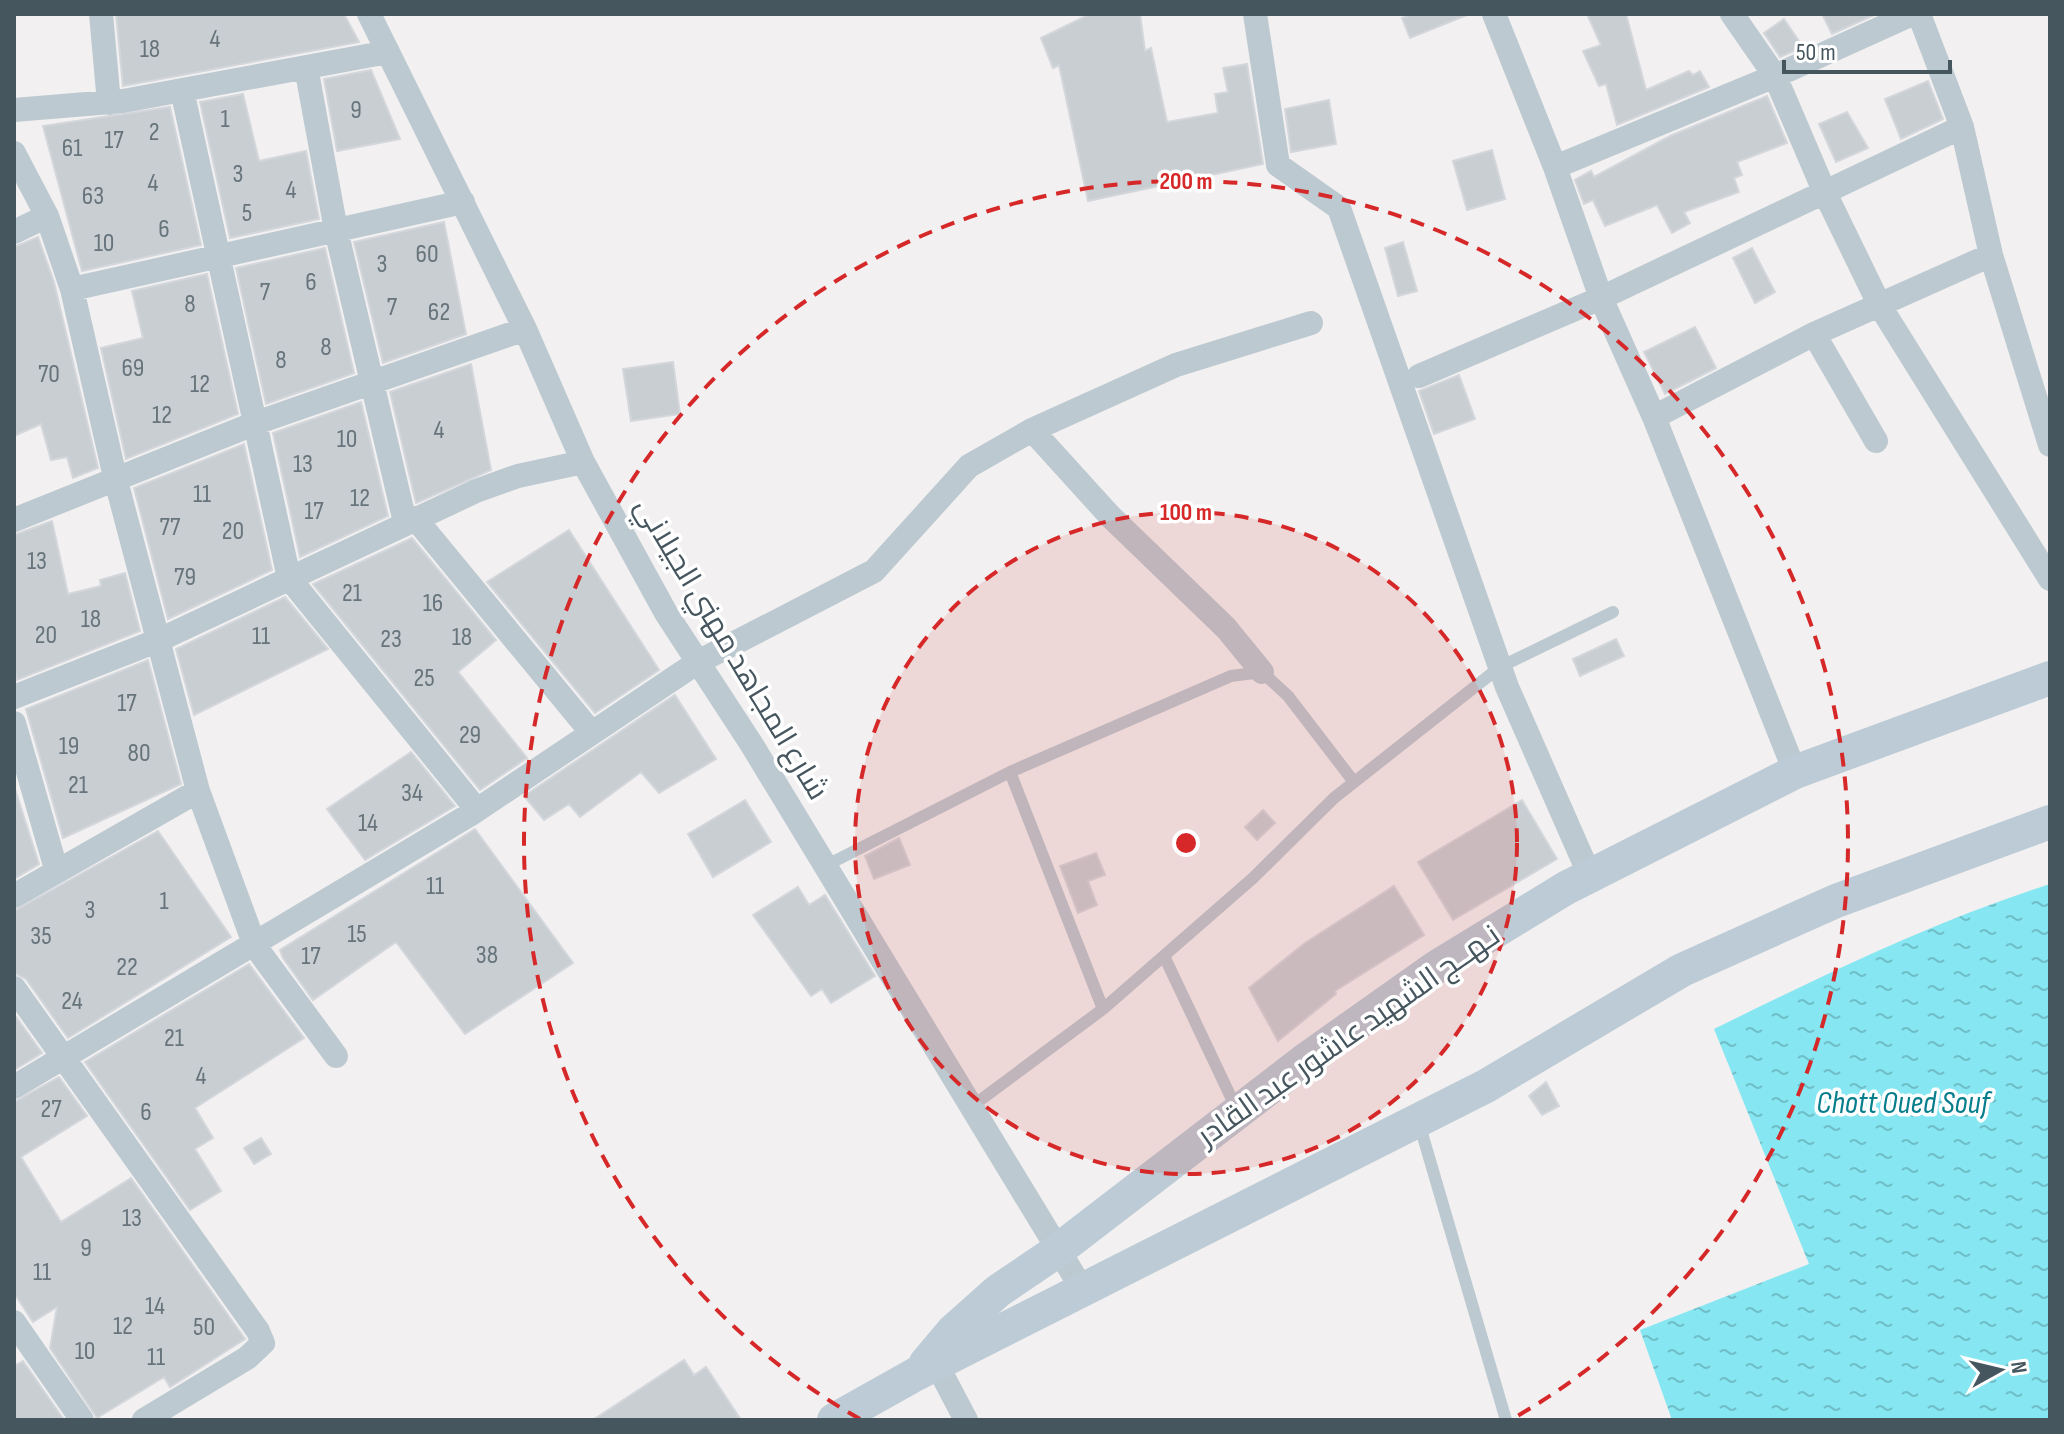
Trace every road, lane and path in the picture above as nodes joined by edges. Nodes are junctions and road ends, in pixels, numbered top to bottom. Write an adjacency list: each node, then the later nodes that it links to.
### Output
1 (101, 14): 12 (street)
2 (369, 14): 8 (street, شارع المجاهد مهني الجيلاني)
3 (1255, 14): 46 (street)
4 (1494, 14): 16 (street)
5 (1732, 14): 10 (street)
6 (1912, 14): 10 (street)
7 (1919, 14): 14 (street)
8 (388, 52): 9 (street); 18 (street, شارع المجاهد مهني الجيلاني)
9 (306, 67): 11 (street); 20 (street)
10 (1775, 76): 16 (street); 17 (street)
11 (182, 90): 12 (street); 23 (street)
12 (109, 103): 13 (street)
13 (14, 110)
14 (1962, 127): 17 (street); 22 (street)
15 (14, 153): 19 (street)
16 (1555, 167): 25 (street)
17 (1825, 193): 25 (street); 26 (street)
18 (463, 202): 20 (street); 28 (street, شارع المجاهد مهني الجيلاني)
19 (47, 216): 21 (street); 24 (street)
20 (336, 230): 23 (street); 31 (street)
21 (14, 232)
22 (1991, 255): 26 (street); 36 (street)
23 (219, 256): 24 (street); 33 (street)
24 (72, 289): 38 (street)
25 (1601, 298): 30 (street); 32 (street)
26 (1880, 306): 29 (street); 42 (street)
27 (1311, 323): 34 (street)
28 (525, 329): 31 (street); 37 (street, شارع المجاهد مهني الجيلاني)
29 (1814, 334): 32 (street); 35 (street)
30 (1419, 376)
31 (371, 382): 33 (street); 40 (street)
32 (1654, 417): 54 (street)
33 (256, 423): 38 (street); 41 (street)
34 (1032, 430): 45 (street); 47 (street)
35 (1876, 441)
36 (2050, 445)
37 (583, 462): 40 (street); 45 (street, شارع المجاهد مهني الجيلاني)
38 (115, 477): 39 (street); 44 (street)
39 (14, 520)
40 (410, 520): 41 (street); 51 (street)
41 (289, 578): 44 (street); 57 (street)
42 (2050, 579)
43 (1613, 612): 46 (lane)
44 (159, 640): 49 (street); 56 (street)
45 (698, 662): 51 (street); 59 (street, شارع المجاهد مهني الجيلاني)
46 (1500, 667): 55 (lane); 61 (street)
47 (1262, 672): 53 (lane); 55 (lane)
48 (2050, 678): 54 (main road, نـهــج الشهيد عاشور عبد القادر)
49 (14, 697)
50 (14, 723): 52 (street)
51 (591, 732): 57 (street)
52 (17, 754): 60 (street)
53 (1010, 772): 59 (lane); 66 (lane)
54 (1795, 772): 61 (main road, نـهــج الشهيد عاشور عبد القادر)
55 (1354, 782): 64 (lane)
56 (198, 791): 60 (street); 63 (street)
57 (477, 810): 63 (street)
58 (2050, 822): 72 (main road, نـهــج الشهيد عاشور عبد القادر)
59 (825, 866): 70 (street, شارع المجاهد مهني الجيلاني)
60 (56, 869): 62 (street)
61 (1590, 876): 71 (main road, نـهــج الشهيد عاشور عبد القادر)
62 (14, 896)
63 (255, 946): 67 (street); 68 (street)
64 (1165, 958): 66 (lane); 71 (lane)
65 (14, 988): 68 (street)
66 (1103, 1009): 70 (lane)
67 (336, 1056)
68 (61, 1058): 69 (street); 78 (street)
69 (14, 1087)
70 (971, 1107): 73 (street, شارع المجاهد مهني الجيلاني)
71 (1238, 1112): 73 (main road, نـهــج الشهيد عاشور عبد القادر)
72 (1418, 1120): 74 (main road, نـهــج الشهيد عاشور عبد القادر); 81 (lane)
73 (1057, 1251): 74 (street, شارع المجاهد مهني الجيلاني); 76 (main road, نـهــج الشهيد عاشور عبد القادر)
74 (1084, 1292): 76 (main road, نـهــج الشهيد عاشور عبد القادر)
75 (18, 1336): 77 (street)
76 (927, 1370): 79 (main road, نـهــج الشهيد عاشور عبد القادر); 80 (street)
77 (82, 1420)
78 (144, 1420)
79 (834, 1420)
80 (966, 1420)
81 (1506, 1420)

